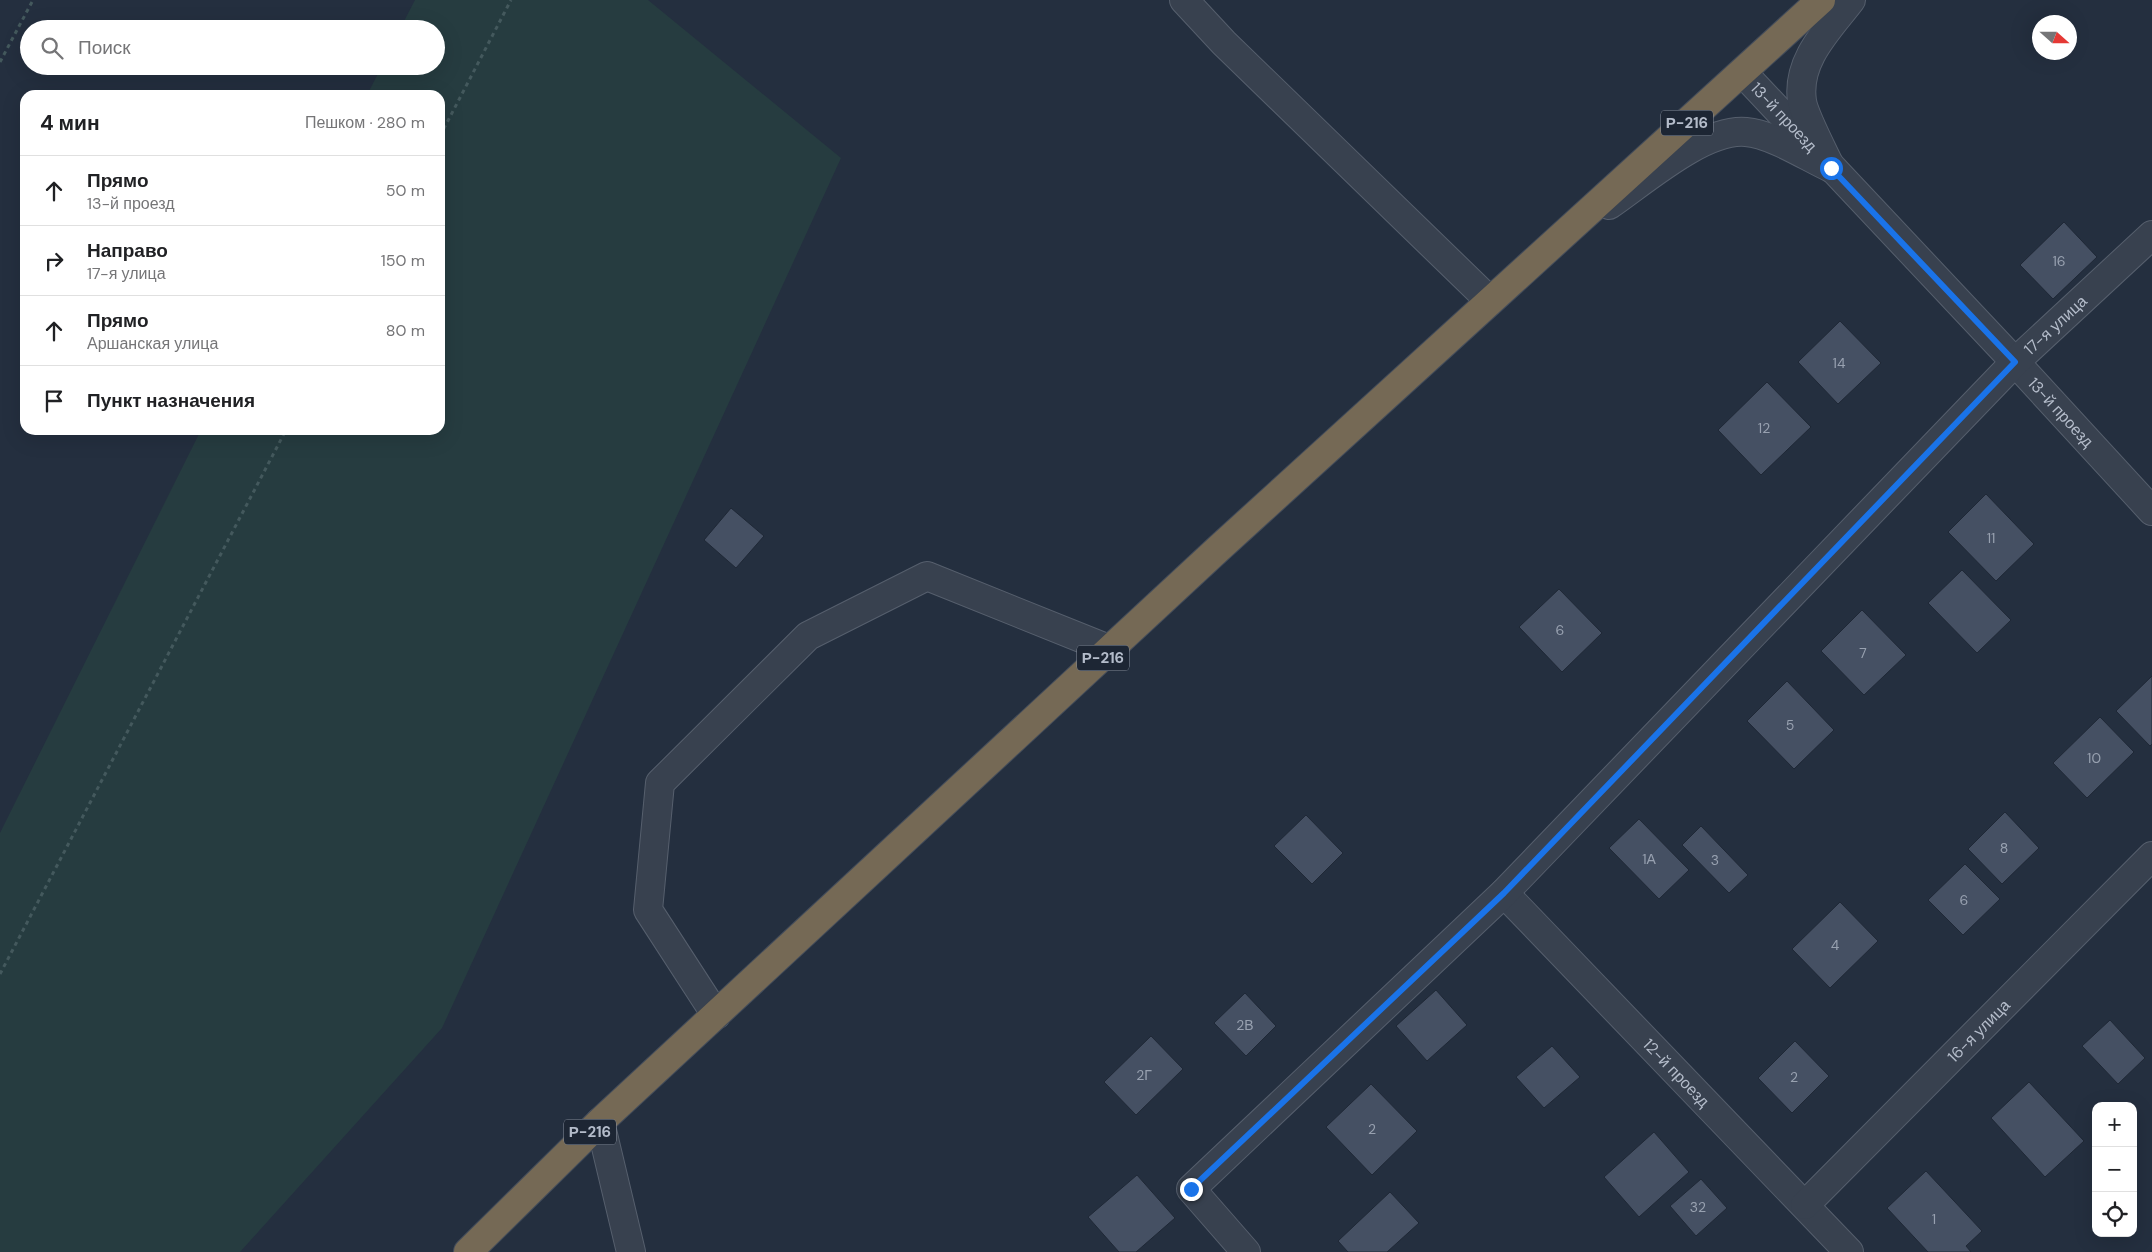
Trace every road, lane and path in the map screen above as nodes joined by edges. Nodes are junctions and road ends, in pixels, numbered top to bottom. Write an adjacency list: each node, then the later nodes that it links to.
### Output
1 (33, 0): 6 (path)
2 (511, 0): 10 (path)
3 (1184, 0): 14 (street)
4 (1821, 0): 9 (highway, Р-216)
5 (1851, 0): 11 (street)
6 (22, 20)
7 (20, 24): 8 (path)
8 (0, 62)
9 (1743, 73): 11 (street, 13-й проезд); 13 (highway, Р-216)
10 (445, 126)
11 (1831, 168): 13 (street); 15 (street, 13-й проезд)
12 (2152, 235): 15 (street, 17-я улица)
13 (1552, 244): 14 (highway, Р-216)
14 (1490, 301): 18 (highway, Р-216)
15 (2015, 362): 17 (street, 13-й проезд); 20 (street, 17-я улица)
16 (283, 435): 21 (path)
17 (2152, 511)
18 (1111, 650): 22 (highway, Р-216); 22 (street)
19 (2152, 856): 24 (street, 16-я улица)
20 (1504, 893): 24 (street, 12-й проезд); 27 (street, 17-я улица)
21 (0, 974)
22 (716, 1015): 23 (highway, Р-216)
23 (600, 1122): 25 (highway, Р-216); 26 (street)
24 (1805, 1204): 28 (street, 12-й проезд)
25 (468, 1252)
26 (631, 1252)
27 (1246, 1252)
28 (1849, 1252)

